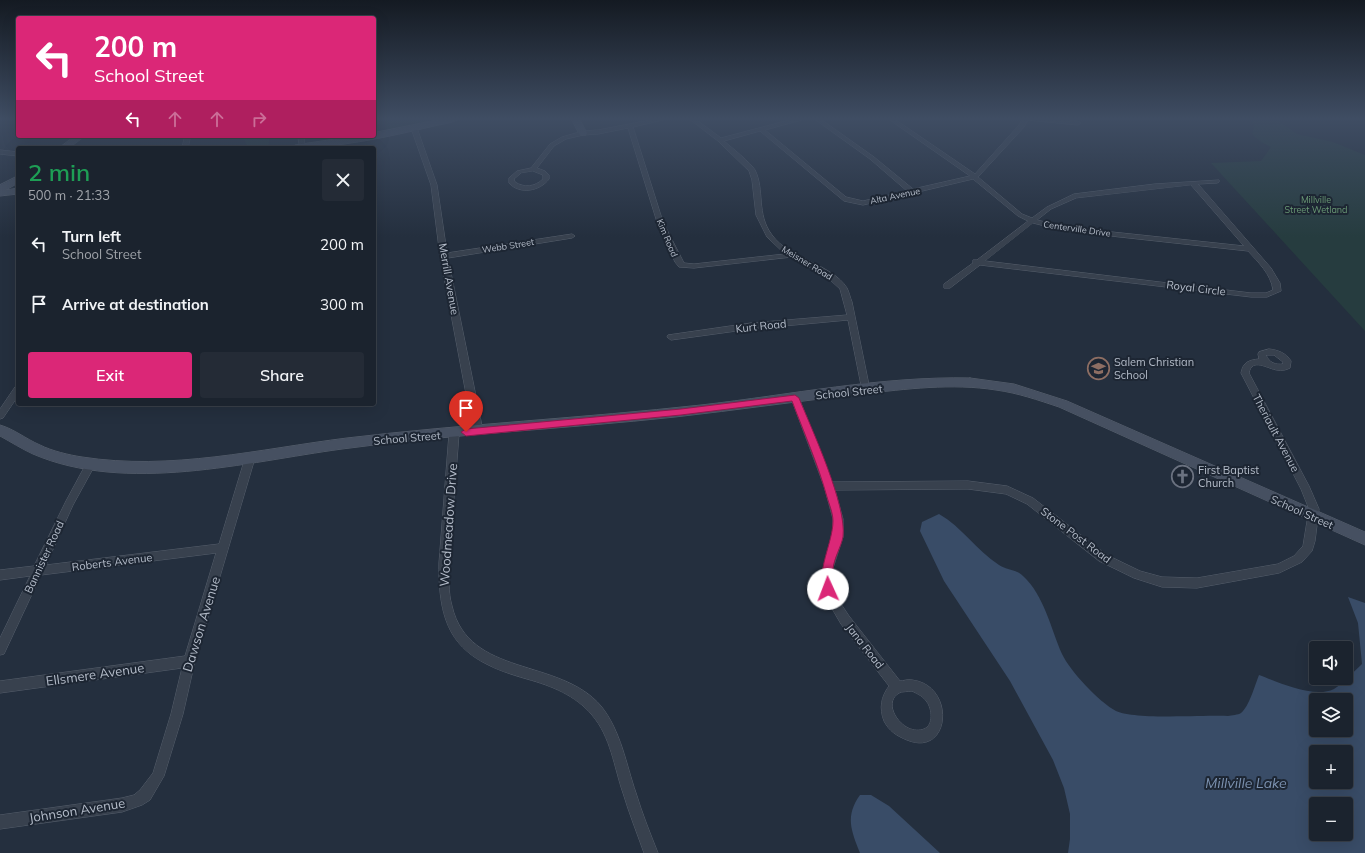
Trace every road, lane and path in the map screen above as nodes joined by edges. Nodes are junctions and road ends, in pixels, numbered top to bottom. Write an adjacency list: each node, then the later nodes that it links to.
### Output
1 (424, 158): 21 (street, Merrill Avenue)
2 (542, 158): 9 (street)
3 (640, 158): 20 (street, Kim Road)
4 (739, 158): 20 (street, Meisner Road)
5 (796, 158): 16 (street, Alta Avenue)
6 (872, 158): 16 (street)
7 (949, 158): 10 (street, Centerville Drive)
8 (993, 158): 10 (street)
9 (533, 169): 9 (street)
10 (975, 177): 16 (street, Alta Avenue); 17 (street, Centerville Drive)
11 (16, 180): 15 (street)
12 (1217, 181): 13 (street)
13 (1193, 183): 17 (street); 19 (street, Royal Circle)
14 (16, 191): 15 (street)
15 (2, 192)
16 (912, 192)
17 (1032, 221): 19 (street, Centerville Drive); 22 (street)
18 (572, 236): 21 (street, Webb Street)
19 (1250, 249): 22 (street, Royal Circle)
20 (792, 255): 24 (street, Meisner Road)
21 (444, 256): 32 (street, Merrill Avenue)
22 (976, 262): 23 (street)
23 (948, 286)
24 (851, 317): 25 (street, Kurt Road); 27 (street, Meisner Road)
25 (671, 338)
26 (1264, 361): 37 (street, Theriault Avenue)
27 (866, 390): 29 (street, School Street); 37 (street, School Street)
28 (16, 393): 30 (street)
29 (795, 398): 32 (street, School Street); 36 (street, Jana Road)
30 (0, 416)
31 (0, 430): 35 (street, School Street)
32 (478, 431): 33 (street, School Street)
33 (454, 434): 34 (street, School Street); 48 (street, Woodmeadow Drive)
34 (250, 458): 35 (street, School Street); 39 (street, Dawson Avenue)
35 (90, 465): 40 (street, Bannister Road)
36 (829, 486): 37 (street, Stone Post Road); 45 (street, Jana Road)
37 (1314, 517): 38 (street, School Street)
38 (1365, 539)
39 (224, 548): 40 (street, Roberts Avenue); 43 (street, Dawson Avenue)
40 (37, 572): 41 (street, Roberts Avenue); 42 (street, Bannister Road)
41 (0, 575)
42 (0, 650)
43 (189, 661): 44 (street, Ellsmere Avenue); 46 (street, Dawson Avenue)
44 (0, 688)
45 (897, 688): 45 (street)
46 (150, 790): 47 (street, Johnson Avenue)
47 (0, 822)
48 (651, 853)

